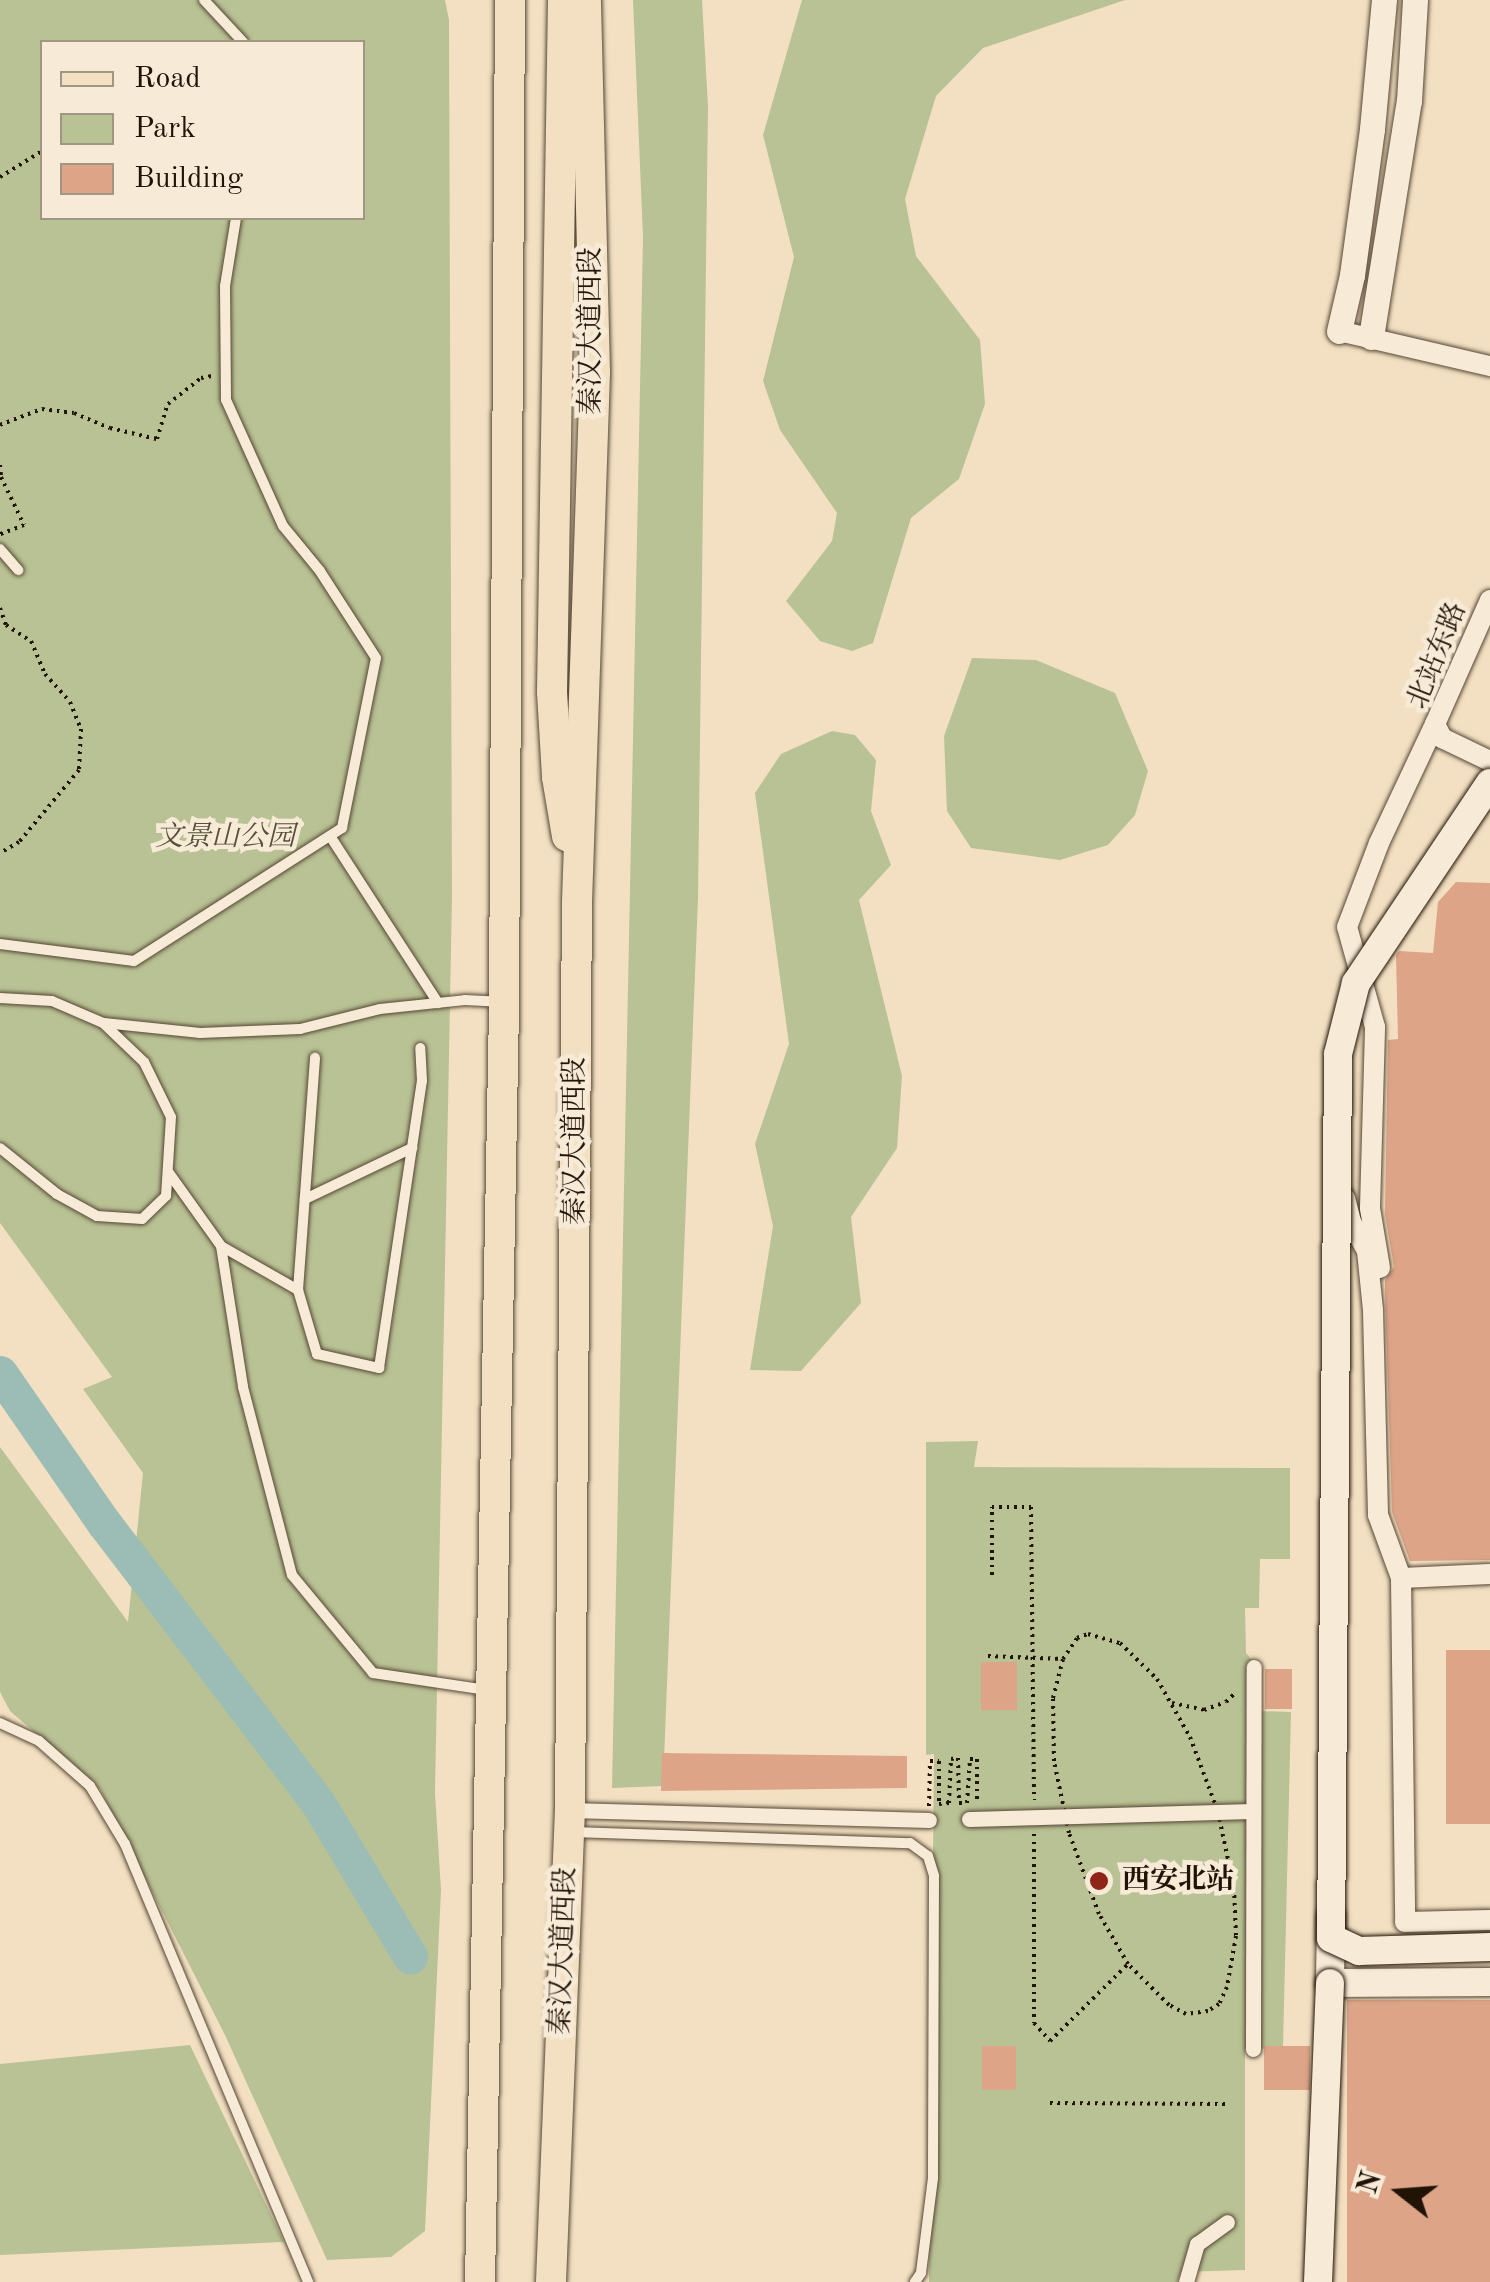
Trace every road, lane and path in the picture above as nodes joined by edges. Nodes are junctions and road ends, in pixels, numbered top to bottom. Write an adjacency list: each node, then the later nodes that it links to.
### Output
1 (510, 0): 31 (main road)
2 (563, 0): 27 (main road)
3 (586, 0): 27 (main road, 秦汉大道西段)
4 (1384, 0): 11 (street)
5 (1415, 0): 12 (street)
6 (211, 2): 7 (lane)
7 (241, 40)
8 (40, 151): 9 (path)
9 (0, 177)
10 (236, 220): 14 (lane)
11 (1339, 330): 12 (street)
12 (1371, 337): 13 (street)
13 (1490, 366)
14 (226, 374): 15 (path); 25 (lane)
15 (0, 425)
16 (0, 465): 17 (path)
17 (0, 534)
18 (0, 549): 19 (lane)
19 (18, 570)
20 (1490, 600): 22 (street, 北站东路)
21 (0, 608): 26 (path)
22 (1435, 724): 23 (street, 北站东路); 42 (street)
23 (1490, 762)
24 (1490, 783): 38 (main road, bridge)
25 (330, 836): 28 (lane); 30 (lane)
26 (0, 853)
27 (578, 902): 58 (main road, 秦汉大道西段)
28 (0, 944)
29 (0, 998): 32 (lane)
30 (438, 1003): 31 (lane); 32 (lane)
31 (504, 1003): 51 (main road)
32 (104, 1022): 37 (lane)
33 (420, 1048): 36 (lane)
34 (315, 1058): 39 (lane)
35 (0, 1148): 37 (lane)
36 (412, 1148): 39 (lane); 41 (lane)
37 (169, 1173): 40 (lane)
38 (1340, 1176): 42 (street); 59 (main road, bridge)
39 (304, 1199): 41 (lane)
40 (221, 1246): 41 (lane); 51 (lane)
41 (298, 1290)
42 (1378, 1514): 45 (street)
43 (1490, 1574): 45 (street)
44 (992, 1575): 47 (path)
45 (1402, 1578): 60 (street)
46 (988, 1656): 47 (path)
47 (1034, 1659): 48 (path); 55 (path)
48 (1063, 1659)
49 (1254, 1667): 54 (street)
50 (1241, 1682): 52 (path)
51 (492, 1691): 70 (main road)
52 (1172, 1703)
53 (0, 1722): 69 (lane)
54 (1253, 1811): 55 (street); 65 (street)
55 (1034, 1815): 56 (street); 62 (path)
56 (973, 1818): 57 (path)
57 (929, 1820): 58 (street)
58 (569, 1821): 71 (main road, 秦汉大道西段); 72 (lane)
59 (1332, 1880): 61 (main road, bridge); 64 (main road)
60 (1490, 1920)
61 (1490, 1947)
62 (1128, 1964)
63 (1490, 1982): 64 (main road)
64 (1330, 1984): 74 (main road, bridge)
65 (1253, 2049)
66 (1050, 2103): 67 (path)
67 (1226, 2104)
68 (1227, 2222): 73 (street)
69 (308, 2282)
70 (480, 2282)
71 (551, 2282)
72 (915, 2282)
73 (1186, 2282)
74 (1318, 2282)

